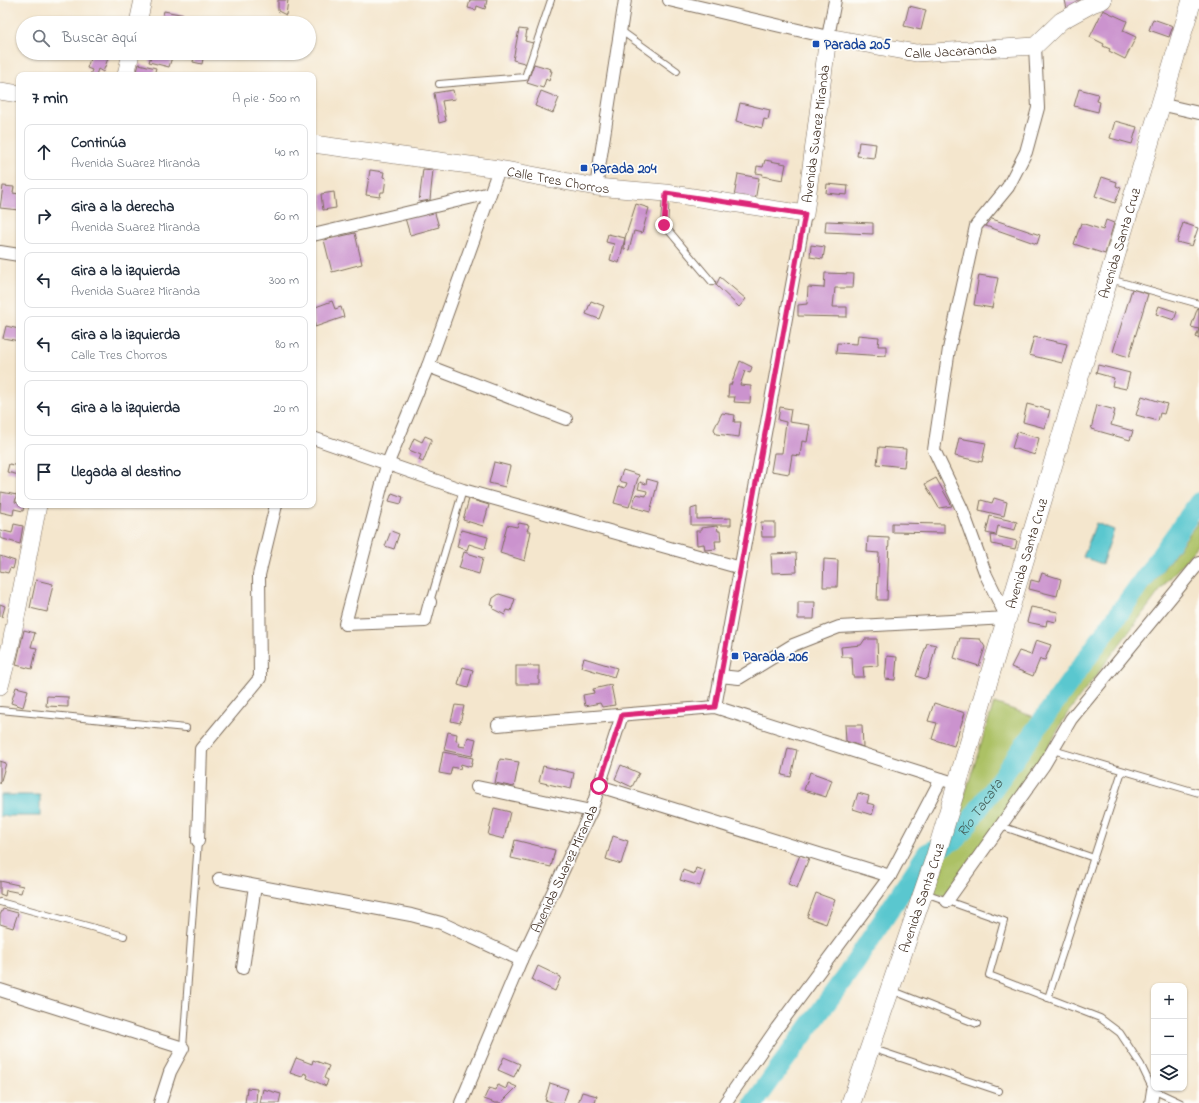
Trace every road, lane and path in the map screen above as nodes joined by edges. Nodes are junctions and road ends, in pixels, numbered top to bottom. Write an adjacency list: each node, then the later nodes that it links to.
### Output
1 (143, 0): 8 (main road)
2 (551, 0): 15 (lane)
3 (625, 0): 9 (street)
4 (670, 0): 10 (street, Calle Jacaranda)
5 (835, 0): 10 (street, Avenida Suarez Miranda)
6 (1103, 0): 11 (main road)
7 (1192, 0): 18 (main road, Avenida Santa Cruz)
8 (140, 16)
9 (620, 30): 14 (lane); 22 (street)
10 (828, 37): 11 (main road, Calle Jacaranda); 25 (main road, Avenida Suarez Miranda)
11 (1035, 46): 42 (street)
12 (129, 60): 13 (main road)
13 (127, 72)
14 (677, 72)
15 (439, 84)
16 (0, 91): 17 (main road)
17 (16, 94)
18 (1160, 104): 19 (street); 29 (main road, Avenida Santa Cruz)
19 (1199, 113)
20 (316, 144): 21 (main road, Calle Tres Chorros)
21 (499, 169): 22 (main road, Calle Tres Chorros); 23 (street)
22 (596, 187): 24 (main road, Calle Tres Chorros)
23 (490, 193): 26 (street); 32 (street)
24 (666, 193): 25 (main road, Calle Tres Chorros); 30 (lane)
25 (805, 214): 40 (street, Avenida Suarez Miranda)
26 (316, 234)
27 (0, 252): 28 (street)
28 (16, 255)
29 (1109, 278): 31 (lane); 42 (main road, Avenida Santa Cruz)
30 (712, 282)
31 (1199, 304)
32 (428, 366): 33 (street); 35 (street)
33 (566, 419)
34 (316, 439): 35 (street)
35 (387, 465): 36 (street); 41 (street)
36 (463, 490): 40 (street); 41 (lane)
37 (37, 508): 44 (main road)
38 (275, 508): 58 (street)
39 (1199, 563): 50 (street)
40 (741, 568): 43 (street, Avenida Suarez Miranda)
41 (430, 602)
42 (1006, 618): 43 (street); 52 (main road, Avenida Santa Cruz)
43 (720, 676): 45 (street, Avenida Suarez Miranda)
44 (0, 686)
45 (715, 707): 47 (street); 52 (street)
46 (0, 710): 49 (lane)
47 (622, 715): 48 (street); 53 (street, Avenida Suarez Miranda)
48 (498, 725)
49 (186, 728)
50 (1053, 750): 51 (lane); 57 (street)
51 (1122, 771): 55 (lane); 59 (lane)
52 (949, 782): 60 (street); 63 (main road, Avenida Santa Cruz)
53 (599, 786): 56 (street, Avenida Suarez Miranda); 60 (street)
54 (477, 787): 56 (street)
55 (1199, 793)
56 (591, 811): 67 (street, Avenida Suarez Miranda)
57 (1001, 826): 59 (lane); 64 (street)
58 (198, 841): 73 (lane)
59 (1094, 858): 71 (lane)
60 (890, 876): 81 (street)
61 (219, 879): 62 (street)
62 (255, 886): 67 (street); 68 (street)
63 (923, 893): 64 (lane); 69 (main road, Avenida Santa Cruz)
64 (947, 901): 71 (lane)
65 (0, 902): 66 (lane)
66 (124, 936)
67 (521, 960): 79 (street, Avenida Suarez Miranda)
68 (243, 968)
69 (890, 989): 72 (lane); 74 (main road, Avenida Santa Cruz)
70 (0, 990): 73 (street)
71 (1048, 998): 75 (lane)
72 (977, 1024)
73 (183, 1048): 80 (street)
74 (870, 1048): 76 (lane); 82 (main road, Avenida Santa Cruz)
75 (1151, 1086)
76 (999, 1091)
77 (1153, 1091): 83 (street)
78 (1155, 1091): 84 (lane)
79 (463, 1102)
80 (160, 1103)
81 (725, 1103)
82 (851, 1103)
83 (1151, 1103)
84 (1181, 1103)

